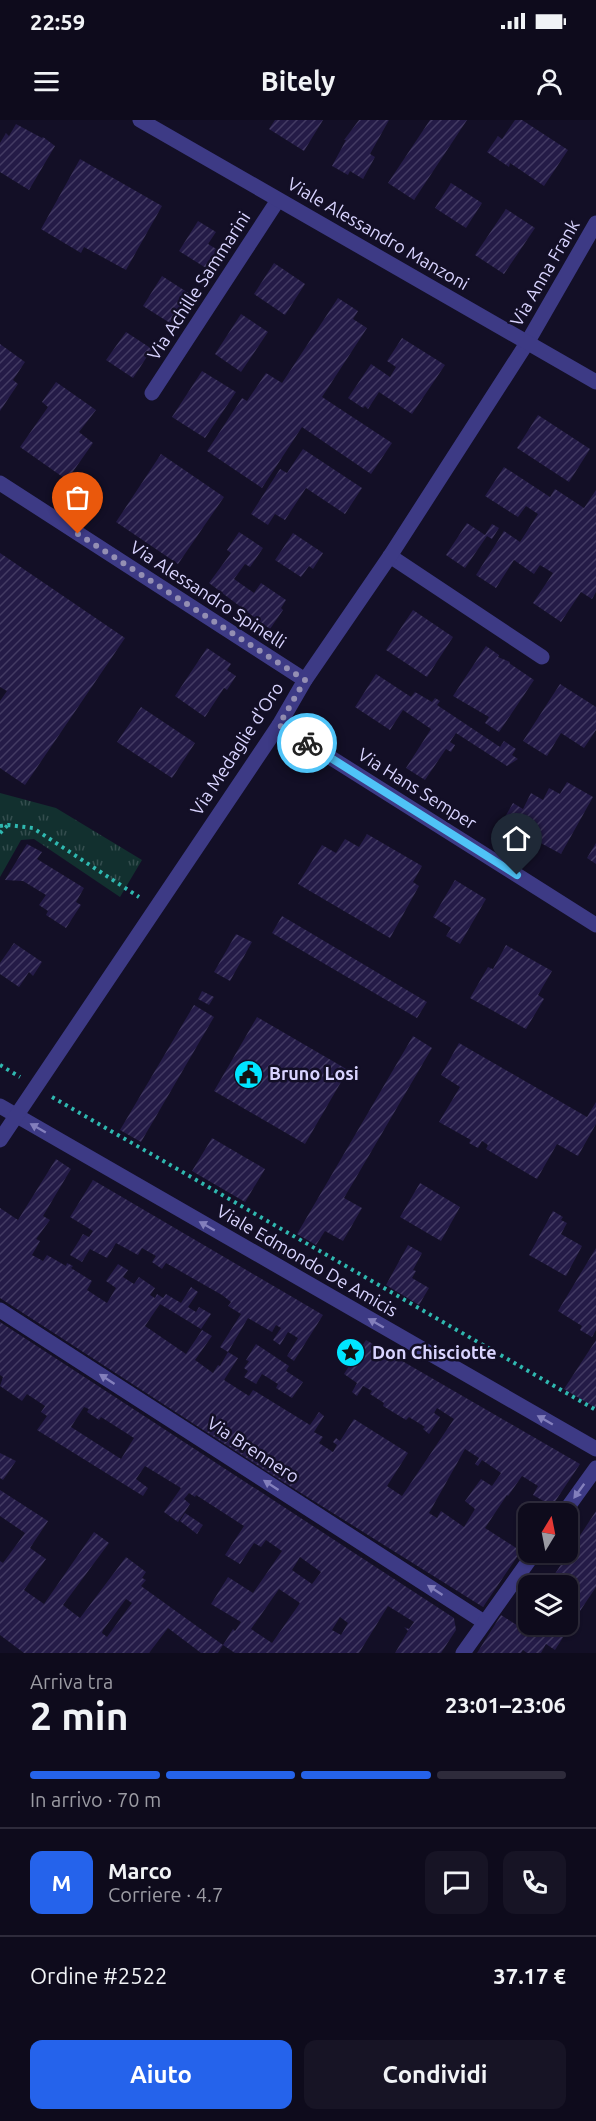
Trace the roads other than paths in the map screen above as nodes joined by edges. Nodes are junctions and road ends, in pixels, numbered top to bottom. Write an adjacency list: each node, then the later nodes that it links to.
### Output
1 (140, 120): 2 (street, Viale Alessandro Manzoni)
2 (278, 200): 4 (street, Viale Alessandro Manzoni); 6 (street, Via Achille Sammarini)
3 (596, 223): 4 (street, Via Anna Frank)
4 (527, 343): 5 (street, Viale Alessandro Manzoni); 8 (street, Via Medaglie d'Oro)
5 (596, 382)
6 (152, 393)
7 (0, 483): 10 (street, Via Alessandro Spinelli)
8 (390, 556): 9 (street); 10 (street, Via Medaglie d'Oro)
9 (542, 657)
10 (305, 680): 11 (street, Via Medaglie d'Oro)
11 (279, 725): 12 (street, Via Hans Semper); 14 (street, Via Medaglie d'Oro)
12 (596, 925)
13 (0, 1106): 14 (street, Viale Edmondo De Amicis)
14 (17, 1115): 15 (street, Via Medaglie d'Oro); 17 (street, Viale Edmondo De Amicis, one-way to 14)
15 (0, 1140)
16 (0, 1310): 21 (street, Via Brennero, one-way to 16)
17 (596, 1449)
18 (596, 1468): 19 (street, one-way to 19)
19 (571, 1503)
20 (527, 1563): 21 (street)
21 (484, 1622): 22 (street)
22 (463, 1653)

